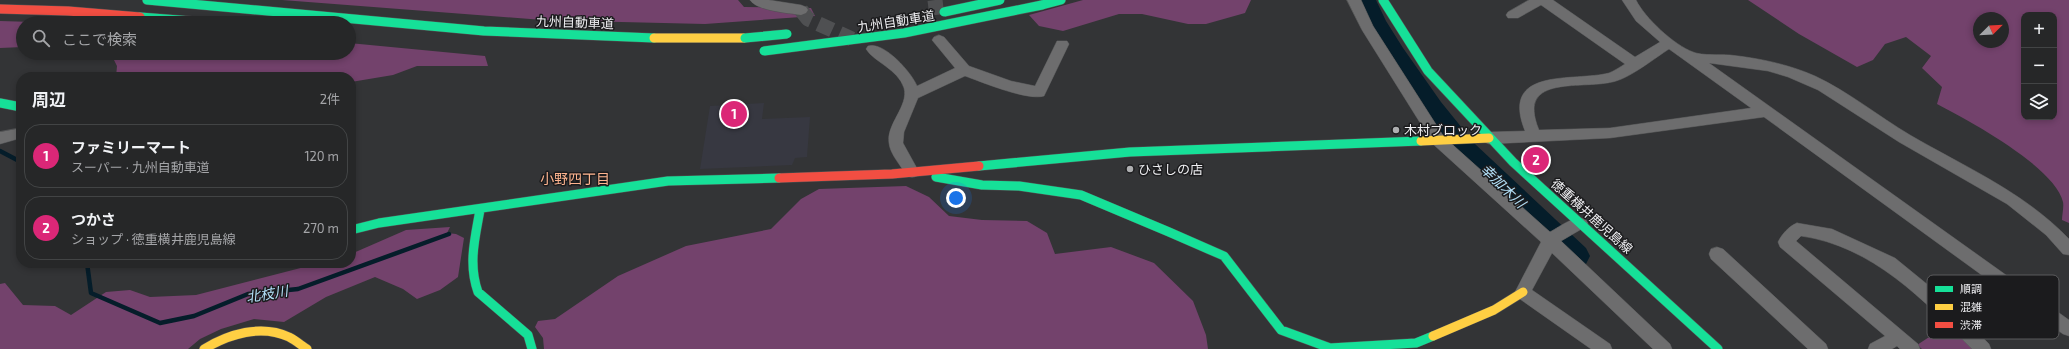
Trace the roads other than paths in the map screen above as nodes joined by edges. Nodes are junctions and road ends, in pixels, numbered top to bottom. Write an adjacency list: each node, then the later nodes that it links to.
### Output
1 (147, 0): 15 (main road, 九州自動車道, bridge)
2 (757, 0): 11 (street)
3 (1000, 0): 12 (main road, 九州自動車道, bridge)
4 (1061, 0): 22 (main road, 九州自動車道, bridge)
5 (1354, 0): 34 (street)
6 (1383, 0): 33 (main road, 徳重横井鹿児島線)
7 (1539, 0): 13 (street)
8 (1544, 0): 24 (street)
9 (1629, 0): 19 (street)
10 (0, 9): 14 (main road)
11 (801, 10)
12 (933, 14)
13 (1513, 15)
14 (128, 16)
15 (321, 16)
16 (356, 19): 17 (main road, 九州自動車道, bridge)
17 (798, 34)
18 (939, 40): 25 (street)
19 (1669, 43): 23 (street); 24 (street)
20 (1062, 44): 25 (street)
21 (873, 49): 26 (street)
22 (760, 51)
23 (1691, 57): 29 (street); 40 (street)
24 (1635, 64): 31 (street)
25 (964, 70): 26 (street)
26 (912, 95): 35 (street)
27 (0, 102): 28 (main road)
28 (16, 106)
29 (1766, 111): 31 (street); 42 (street)
30 (16, 134): 32 (street)
31 (1534, 137): 33 (street)
32 (0, 138)
33 (1483, 138): 34 (main road); 37 (main road, 徳重横井鹿児島線)
34 (1445, 140): 35 (main road); 39 (street)
35 (912, 172): 36 (main road); 43 (main road)
36 (480, 210): 38 (main road); 51 (main road)
37 (1575, 226): 39 (street); 54 (main road, 徳重横井鹿児島線)
38 (356, 229)
39 (1550, 240): 43 (street); 53 (street)
40 (2069, 249)
41 (1717, 254): 55 (street)
42 (1994, 275)
43 (1523, 292): 52 (street)
44 (1927, 294): 47 (street)
45 (2059, 322): 46 (street)
46 (2069, 329)
47 (1897, 338): 56 (street); 57 (street)
48 (1973, 339): 58 (street)
49 (204, 349): 50 (main road)
50 (307, 349)
51 (532, 349)
52 (1604, 349)
53 (1664, 349)
54 (1718, 349)
55 (1820, 349)
56 (1876, 349)
57 (1912, 349)
58 (1983, 349)

